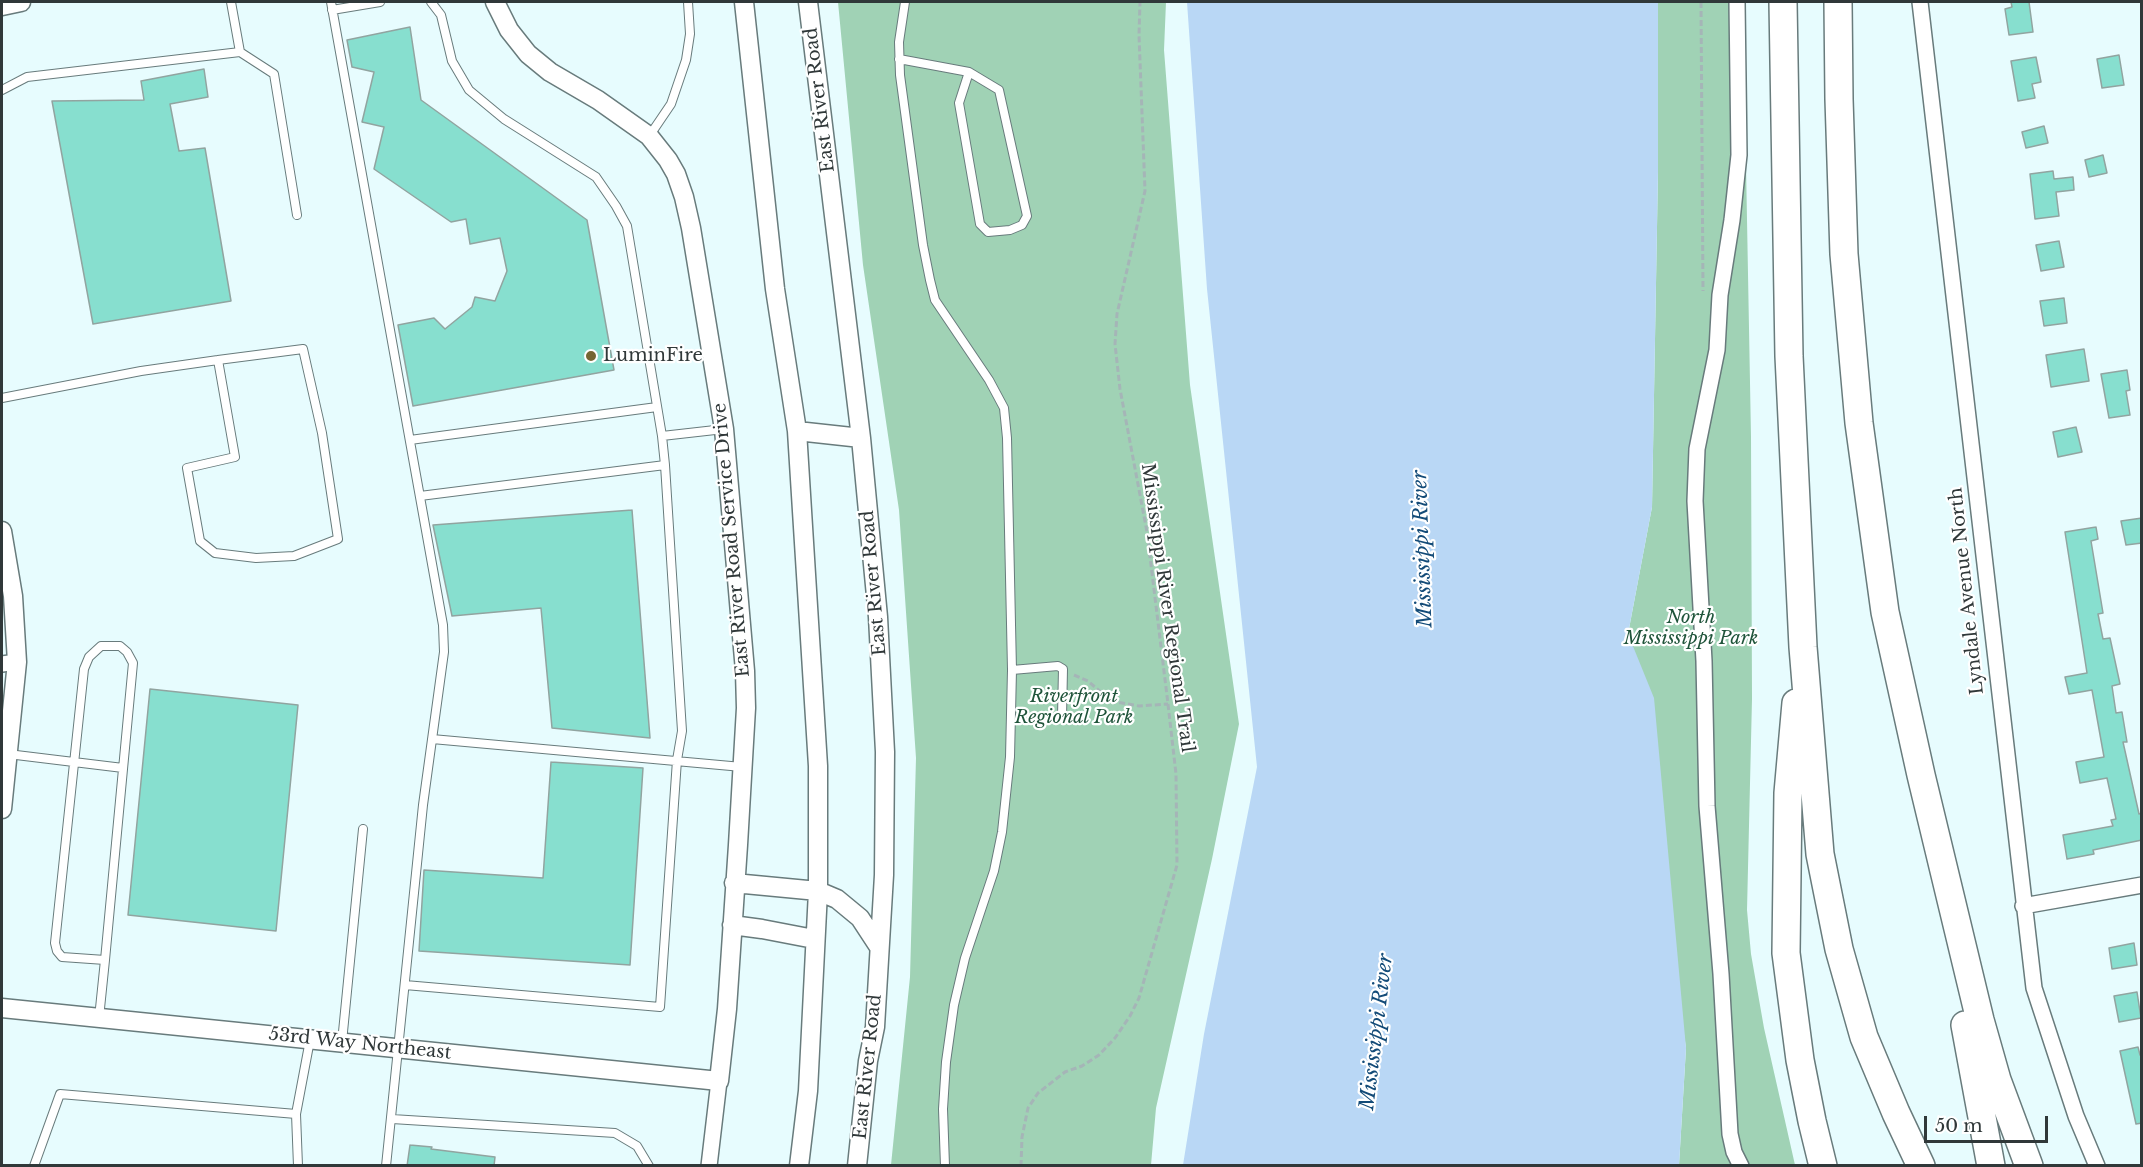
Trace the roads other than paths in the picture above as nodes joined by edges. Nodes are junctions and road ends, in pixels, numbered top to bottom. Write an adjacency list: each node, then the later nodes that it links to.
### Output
1 (21, 2): 15 (street)
2 (231, 2): 17 (lane)
3 (331, 2): 16 (lane)
4 (380, 2): 16 (lane)
5 (431, 2): 25 (lane)
6 (495, 2): 21 (street, East River Road Service Drive)
7 (688, 2): 21 (lane)
8 (744, 2): 27 (street)
9 (808, 2): 29 (street, East River Road)
10 (905, 2): 18 (lane)
11 (1737, 2): 73 (street)
12 (1783, 2): 34 (highway)
13 (1838, 2): 44 (highway)
14 (1920, 2): 51 (street, Lyndale Avenue North)
15 (2, 6)
16 (332, 10): 30 (lane)
17 (240, 52): 20 (lane); 22 (lane)
18 (899, 58): 19 (lane); 36 (lane)
19 (969, 72): 19 (lane)
20 (2, 90)
21 (649, 136): 26 (street, East River Road Service Drive)
22 (297, 215)
23 (218, 360): 23 (lane); 24 (lane)
24 (2, 398)
25 (657, 407): 28 (lane); 30 (lane)
26 (724, 429): 28 (lane); 42 (street, East River Road Service Drive)
27 (797, 431): 29 (street); 50 (street)
28 (662, 436): 31 (lane)
29 (861, 438): 54 (street, East River Road)
30 (410, 440): 32 (lane)
31 (665, 465): 32 (lane); 40 (lane)
32 (420, 496): 38 (lane)
33 (2, 531): 35 (street)
34 (1803, 647): 49 (highway); 76 (highway)
35 (9, 663): 39 (street)
36 (1012, 670): 37 (lane); 72 (lane)
37 (1062, 717)
38 (432, 739): 40 (lane); 56 (lane)
39 (7, 754): 41 (lane); 45 (street)
40 (678, 760): 42 (lane); 56 (lane)
41 (74, 763): 43 (lane); 43 (lane); 55 (lane)
42 (742, 767): 47 (street, East River Road Service Drive)
43 (123, 768): 55 (lane)
44 (1921, 776): 77 (highway); 78 (highway)
45 (2, 809)
46 (363, 829): 60 (lane)
47 (734, 883): 50 (street); 52 (street, East River Road Service Drive)
48 (2142, 885): 51 (street)
49 (1787, 888): 74 (highway); 75 (highway)
50 (818, 891): 53 (street); 54 (street)
51 (2023, 906): 79 (street, Lyndale Avenue North)
52 (732, 925): 53 (street); 62 (street, East River Road Service Drive)
53 (814, 939): 70 (street)
54 (879, 947): 71 (street, East River Road)
55 (105, 960): 58 (lane)
56 (405, 985): 61 (lane)
57 (2, 1008): 58 (street, 53rd Way Northeast)
58 (99, 1018): 59 (street, 53rd Way Northeast)
59 (310, 1039): 60 (street, 53rd Way Northeast); 63 (lane)
60 (342, 1042): 61 (street, 53rd Way Northeast)
61 (398, 1048): 62 (street, 53rd Way Northeast); 64 (lane)
62 (719, 1081): 69 (street, East River Road Service Drive)
63 (296, 1114): 65 (lane); 66 (lane)
64 (392, 1119): 67 (lane); 68 (lane)
65 (34, 1166)
66 (298, 1166)
67 (386, 1166)
68 (648, 1166)
69 (709, 1166)
70 (799, 1166)
71 (857, 1166)
72 (945, 1166)
73 (1740, 1166)
74 (1823, 1166)
75 (1832, 1166)
76 (1922, 1166)
77 (1991, 1166)
78 (2029, 1166)
79 (2097, 1166)

